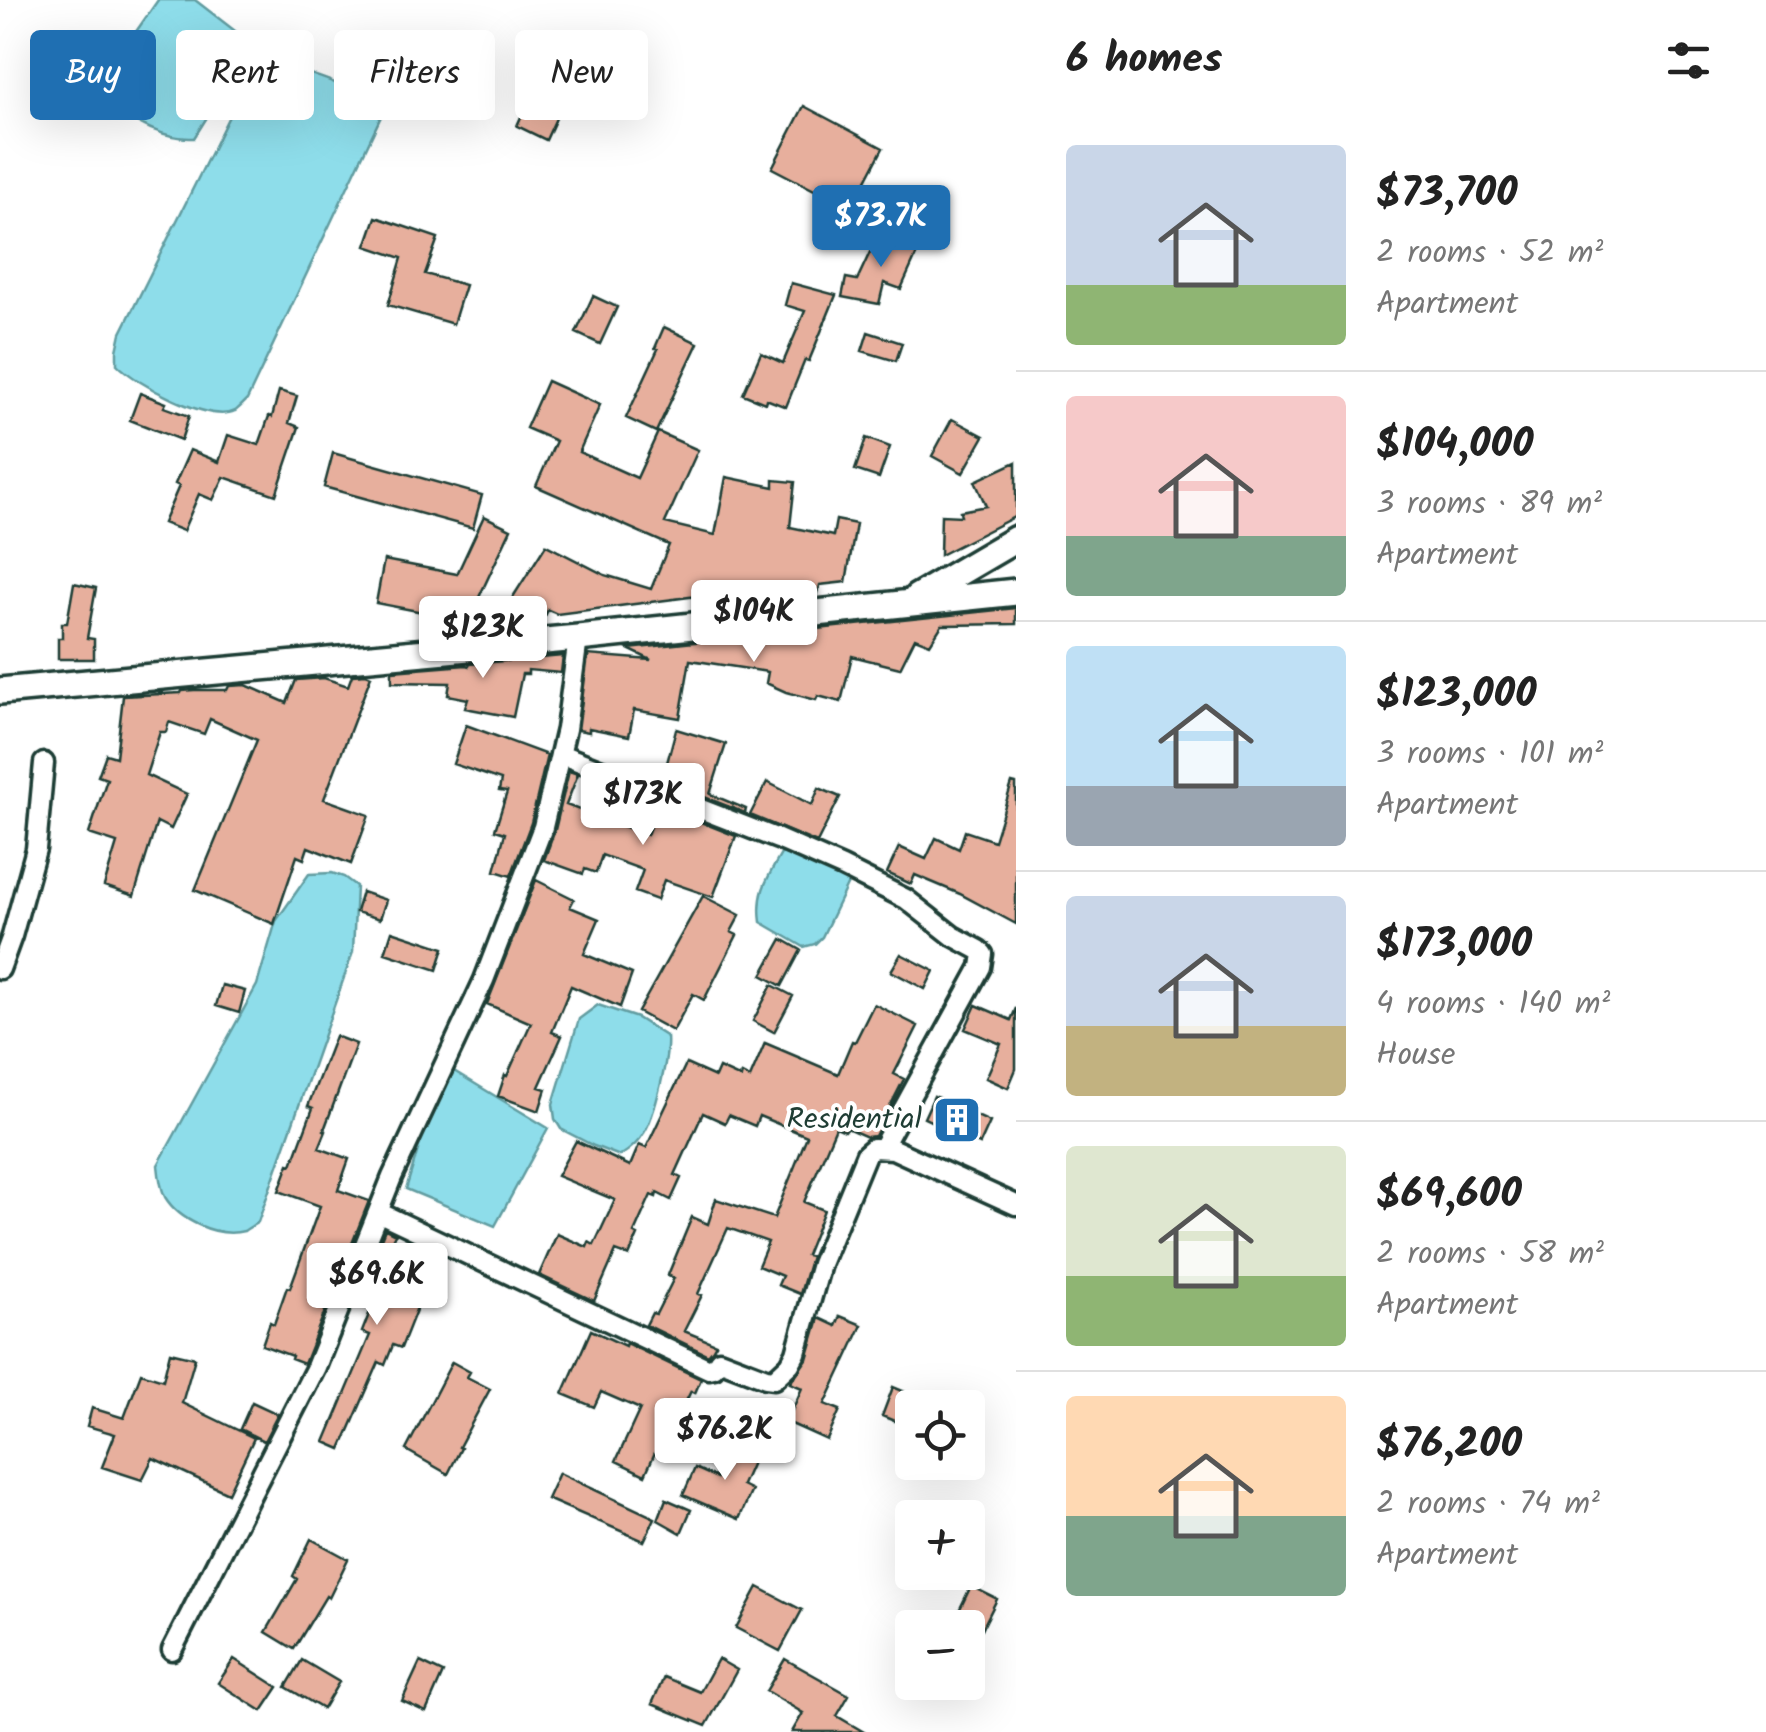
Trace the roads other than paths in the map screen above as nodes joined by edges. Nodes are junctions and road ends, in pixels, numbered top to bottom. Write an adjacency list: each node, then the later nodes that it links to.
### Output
1 (1016, 540): 3 (main road)
2 (1016, 592): 3 (main road)
3 (908, 602): 4 (main road)
4 (578, 638): 5 (main road); 6 (street)
5 (0, 691)
6 (560, 754): 9 (street); 11 (street)
7 (44, 763): 8 (street)
8 (0, 970)
9 (882, 1148): 10 (street); 11 (street)
10 (1016, 1205)
11 (378, 1212): 12 (street)
12 (172, 1650)

